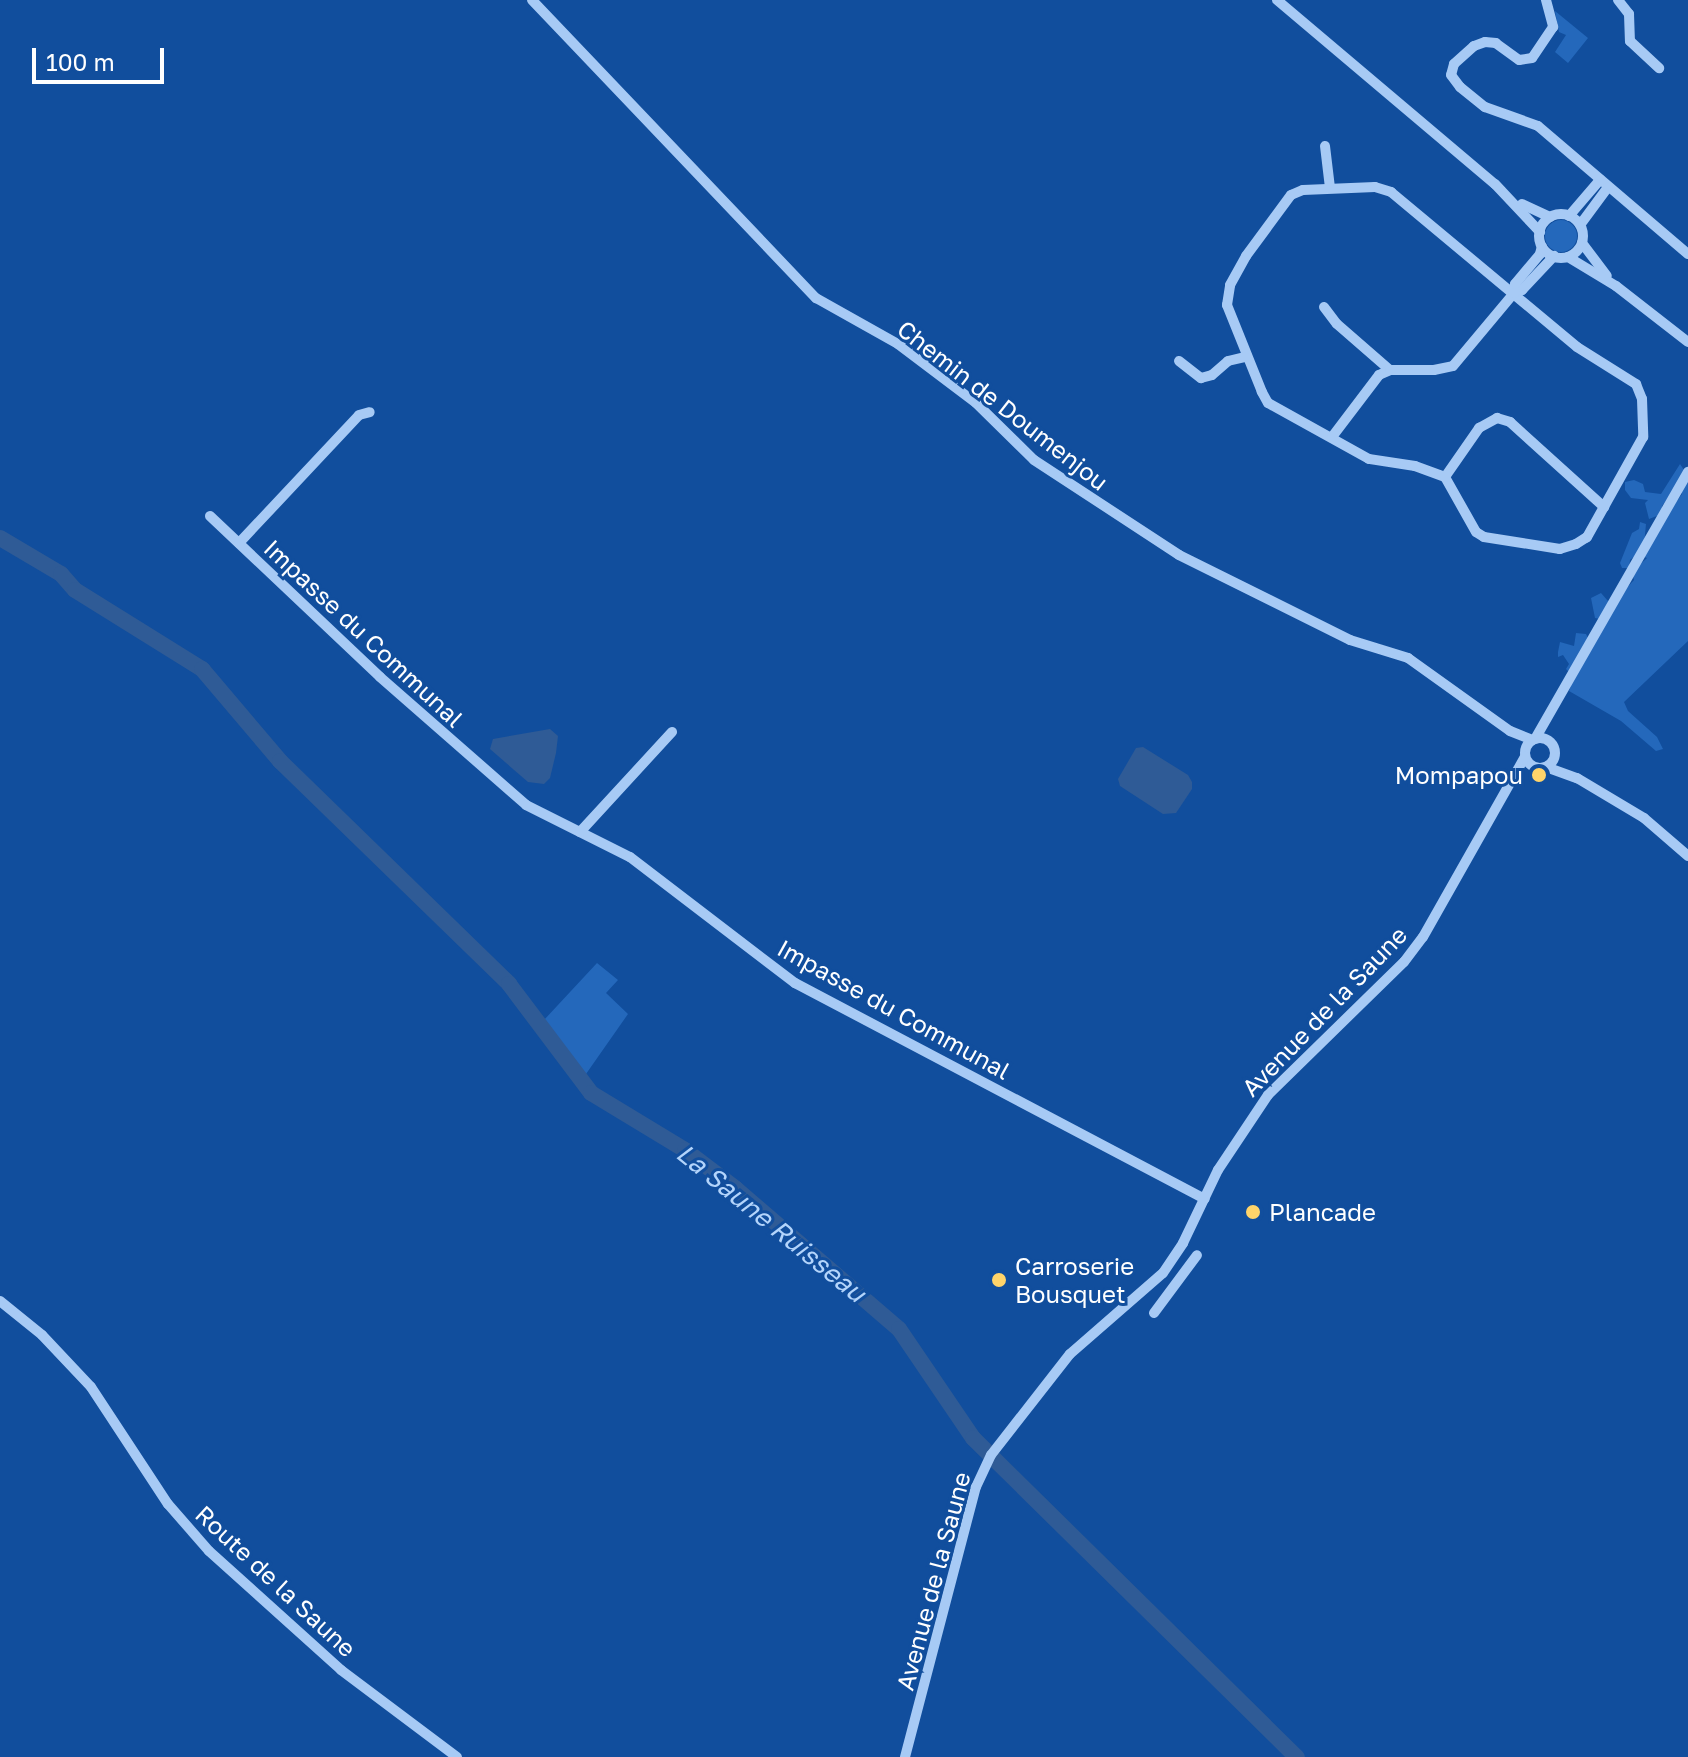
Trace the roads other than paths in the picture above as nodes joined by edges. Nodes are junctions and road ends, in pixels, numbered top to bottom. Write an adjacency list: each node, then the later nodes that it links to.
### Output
1 (532, 0): 34 (street, Chemin de Doumenjou)
2 (1277, 0): 9 (street)
3 (1546, 0): 7 (street)
4 (1618, 0): 5 (street)
5 (1659, 68)
6 (1325, 146): 8 (street)
7 (1604, 183): 10 (street); 12 (street); 16 (street)
8 (1330, 188): 20 (street); 23 (street)
9 (1506, 195): 11 (street); 13 (street)
10 (1569, 216): 11 (street); 12 (street)
11 (1550, 217): 13 (street)
12 (1580, 225): 14 (street)
13 (1540, 232): 15 (street)
14 (1582, 243): 18 (street); 19 (street)
15 (1542, 246): 17 (street); 20 (street)
16 (1688, 254)
17 (1554, 256): 18 (street); 20 (street)
18 (1568, 257): 19 (street)
19 (1616, 286): 22 (street)
20 (1514, 293): 25 (street); 30 (street)
21 (1324, 307): 25 (street)
22 (1688, 342)
23 (1246, 357): 24 (street); 27 (street)
24 (1179, 361)
25 (1390, 370): 27 (street)
26 (370, 412): 32 (street, Impasse du Communal)
27 (1332, 437): 29 (street)
28 (1688, 472): 33 (street)
29 (1445, 477): 30 (street); 30 (street)
30 (1604, 507)
31 (210, 516): 32 (street, Impasse du Communal)
32 (239, 543): 42 (street, Impasse du Communal)
33 (1553, 710): 36 (street); 37 (street)
34 (1510, 731): 36 (street); 38 (street)
35 (672, 732): 42 (street)
36 (1534, 739): 37 (street); 38 (street, Avenue de la Saune)
37 (1553, 748): 39 (street); 40 (street)
38 (1525, 754): 39 (street); 41 (street, Avenue de la Saune)
39 (1541, 767): 40 (street); 41 (street, Avenue de la Saune)
40 (1577, 778): 43 (street)
41 (1511, 785): 44 (street, Avenue de la Saune)
42 (580, 832): 44 (street, Impasse du Communal)
43 (1688, 856)
44 (1204, 1199): 46 (street, Avenue de la Saune)
45 (1197, 1255): 47 (street)
46 (1163, 1273): 47 (street); 51 (street, Avenue de la Saune)
47 (1177, 1283): 49 (street)
48 (0, 1301): 50 (street, Route de la Saune)
49 (1154, 1313)
50 (457, 1757)
51 (905, 1757)

